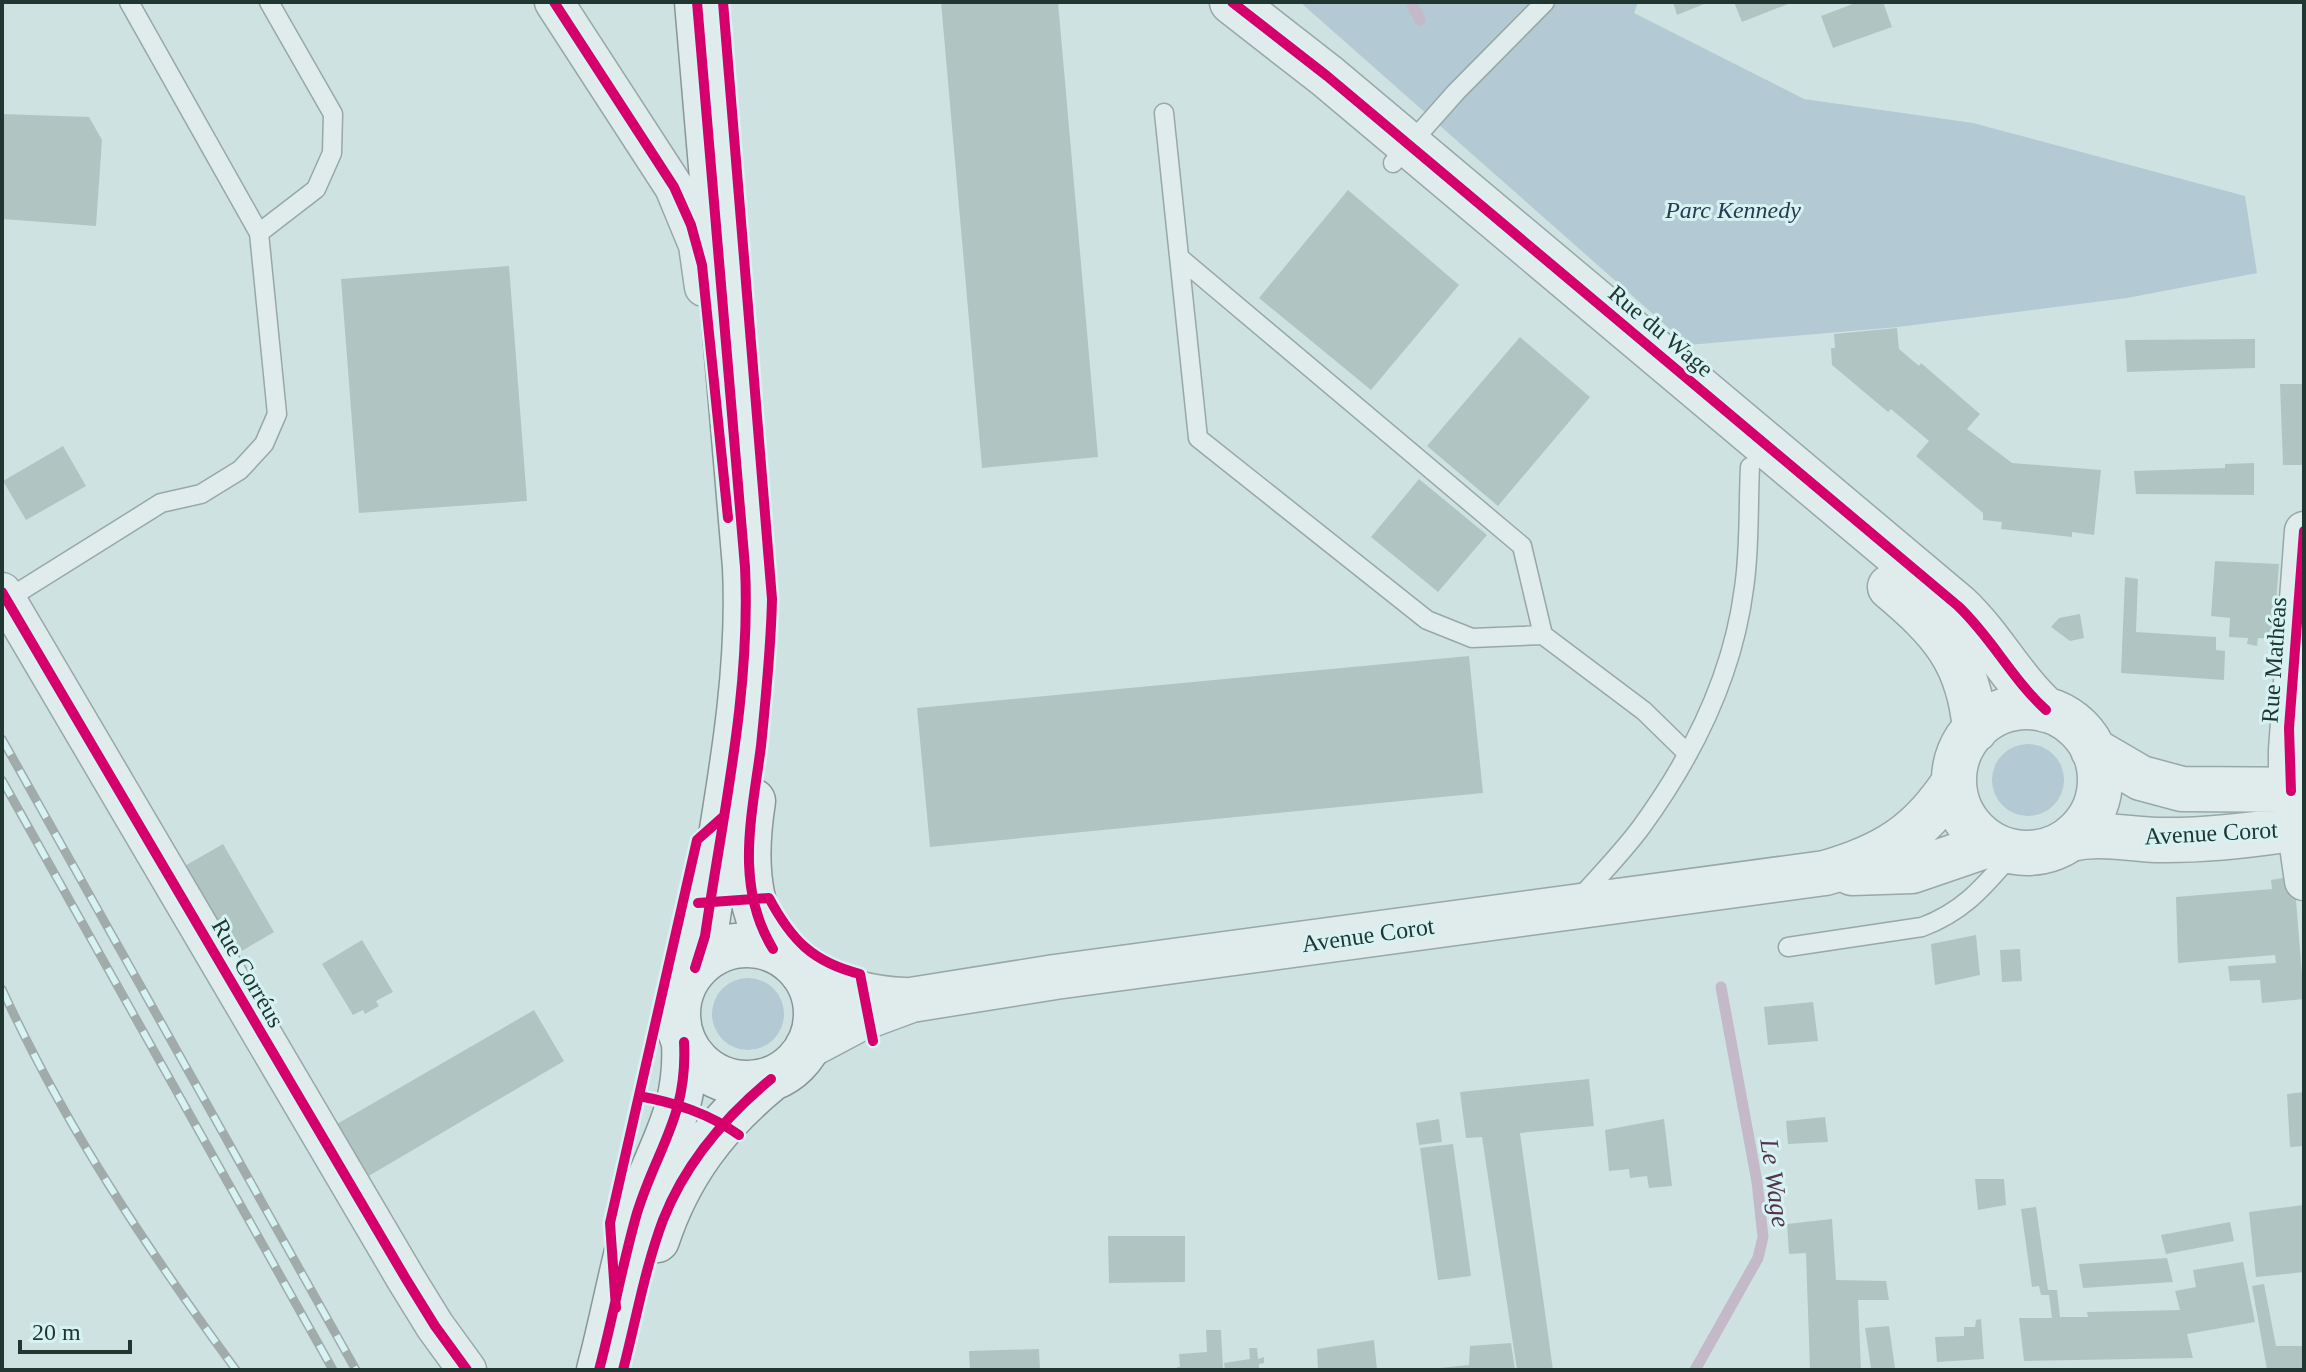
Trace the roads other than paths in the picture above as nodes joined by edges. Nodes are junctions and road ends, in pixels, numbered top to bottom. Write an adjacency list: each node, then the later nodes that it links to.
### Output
1 (129, 2): 11 (lane)
2 (269, 2): 11 (lane)
3 (554, 2): 16 (street)
4 (697, 2): 16 (street)
5 (723, 2): 30 (street)
6 (1203, 2): 10 (street, Rue du Wage)
7 (1232, 2): 10 (street, Rue du Wage)
8 (1545, 2): 10 (lane)
9 (1164, 113): 12 (lane)
10 (1401, 154): 13 (street, Rue du Wage); 18 (street, Rue du Wage)
11 (259, 233): 15 (lane)
12 (1180, 258): 17 (lane); 17 (lane)
13 (1750, 467): 19 (street, Rue du Wage); 21 (lane)
14 (2304, 531): 23 (street, Rue Mathéas)
15 (4, 596): 37 (street, Rue Corréus)
16 (747, 604): 31 (street)
17 (1543, 635): 21 (lane)
18 (2046, 710): 19 (street); 20 (street, Avenue Corot)
19 (1975, 730): 22 (street, Avenue Corot)
20 (2093, 750): 23 (street, Avenue Corot); 24 (street)
21 (1688, 754): 28 (lane)
22 (1954, 782): 25 (street); 26 (street, Avenue Corot)
23 (2299, 809): 24 (street, Avenue Corot); 27 (street, Rue Mathéas)
24 (2070, 839): 25 (street, Avenue Corot)
25 (2003, 848): 26 (street, Avenue Corot); 29 (lane)
26 (1825, 873): 28 (street, Avenue Corot)
27 (2304, 881)
28 (1572, 908): 32 (street, Avenue Corot)
29 (1788, 947)
30 (787, 960): 31 (street); 32 (street, Avenue Corot); 34 (street)
31 (695, 968): 33 (street)
32 (911, 1000): 34 (street, Avenue Corot)
33 (684, 1042): 35 (street); 36 (street)
34 (808, 1046): 35 (street)
35 (771, 1079): 36 (street)
36 (627, 1309): 38 (street); 39 (street)
37 (467, 1370)
38 (599, 1370)
39 (623, 1370)

